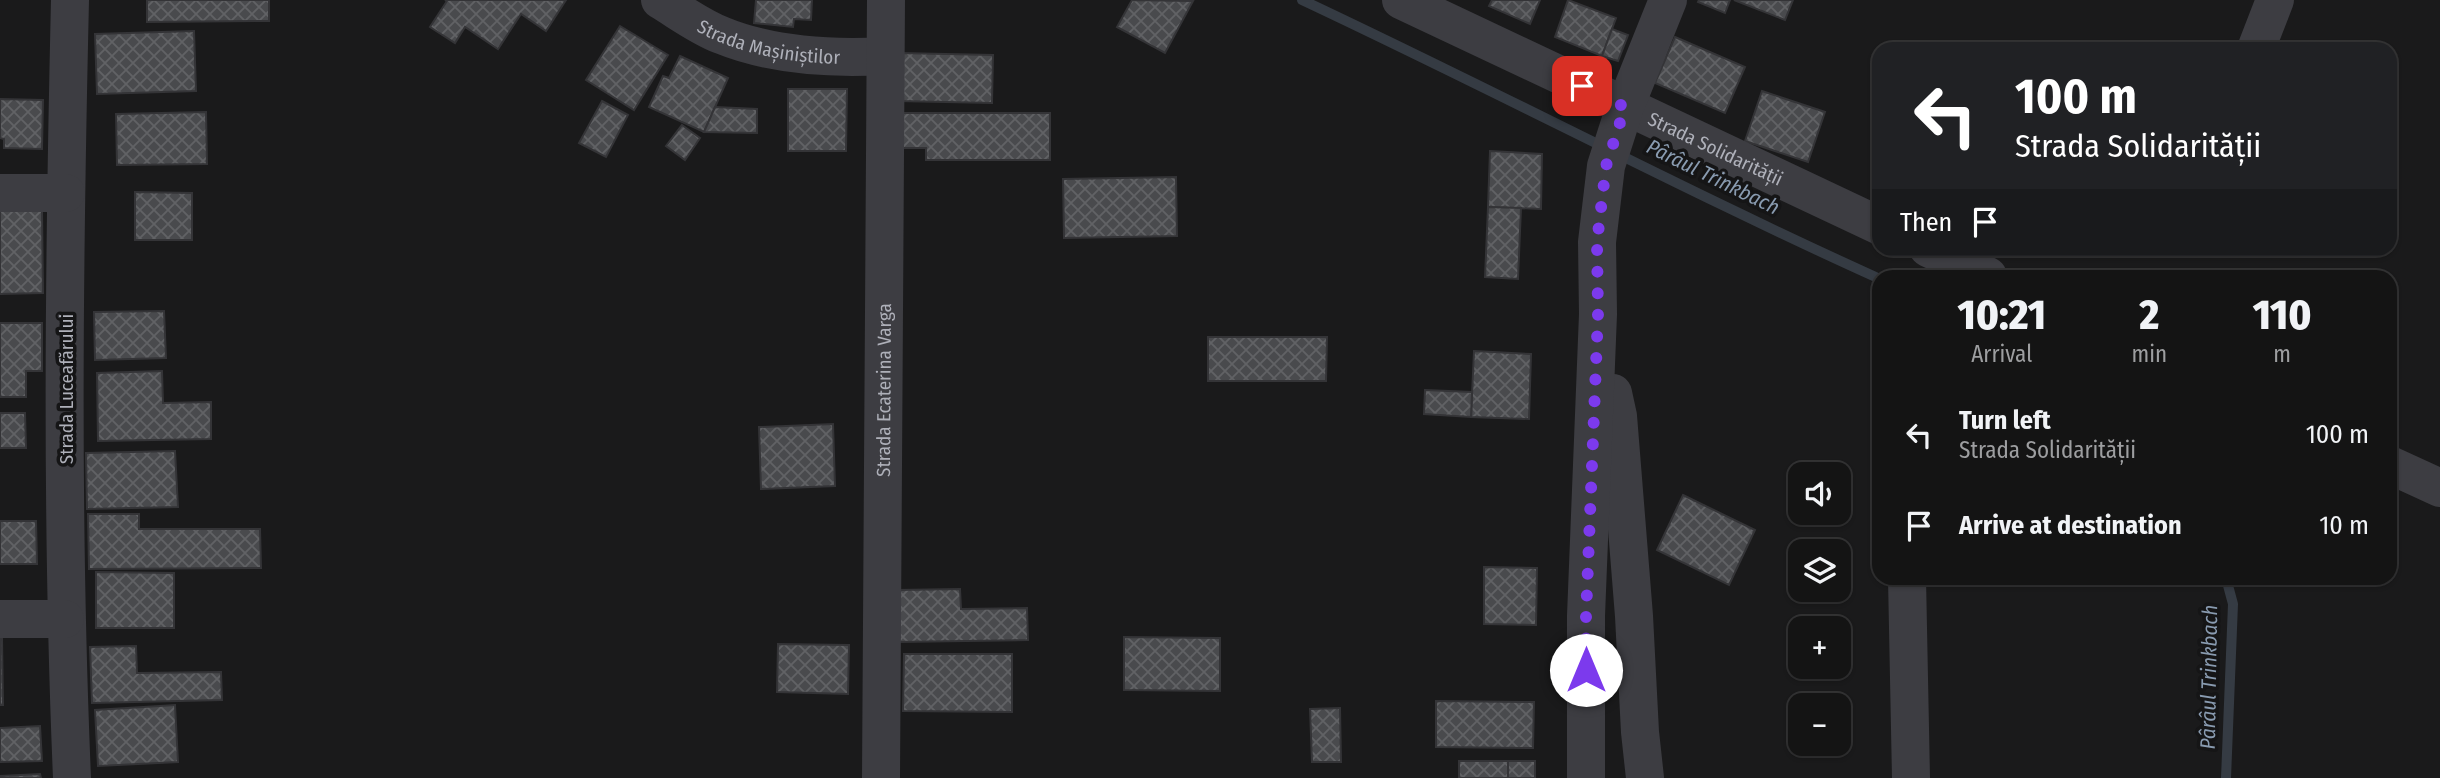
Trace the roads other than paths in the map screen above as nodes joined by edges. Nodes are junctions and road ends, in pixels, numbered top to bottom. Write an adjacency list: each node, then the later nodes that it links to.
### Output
1 (70, 0): 11 (street, Strada Luceafărului)
2 (660, 0): 8 (street, Strada Mașiniștilor)
3 (886, 0): 8 (street, Strada Ecaterina Varga)
4 (1401, 0): 9 (street, Strada Solidarității)
5 (1668, 0): 9 (street)
6 (2275, 0): 7 (street)
7 (2259, 42)
8 (885, 56): 22 (street, Strada Ecaterina Varga)
9 (1622, 117): 12 (street, Strada Solidarității); 15 (street)
10 (0, 192): 11 (street)
11 (66, 193): 20 (street, Strada Luceafărului)
12 (1872, 223)
13 (1945, 256): 14 (street)
14 (1975, 270)
15 (1598, 314): 23 (street); 24 (street)
16 (2397, 467): 17 (street)
17 (2440, 488)
18 (1907, 585): 25 (street)
19 (0, 619): 20 (street)
20 (65, 619): 21 (street, Strada Luceafărului)
21 (72, 778)
22 (881, 778)
23 (1586, 778)
24 (1645, 778)
25 (1911, 778)

